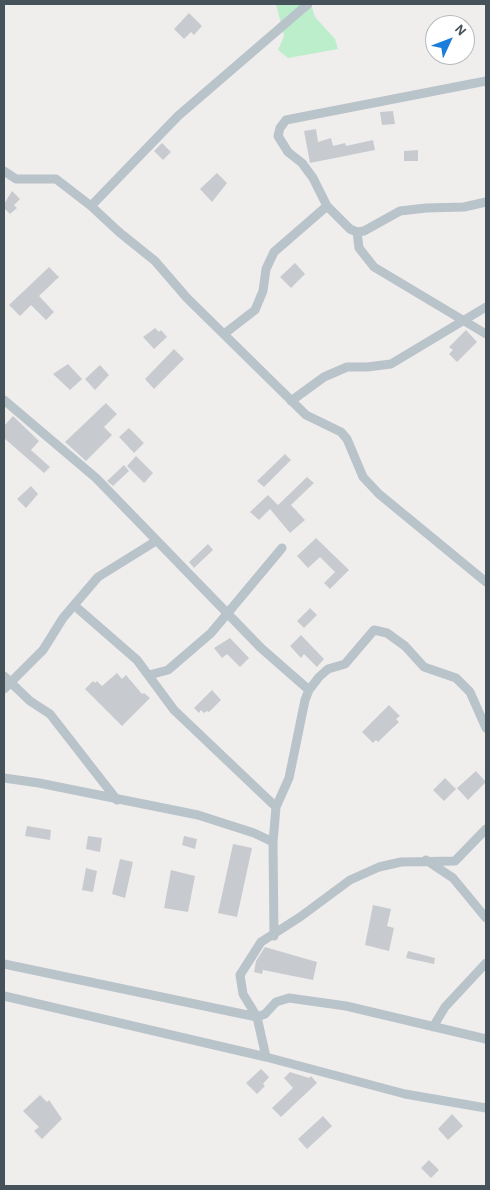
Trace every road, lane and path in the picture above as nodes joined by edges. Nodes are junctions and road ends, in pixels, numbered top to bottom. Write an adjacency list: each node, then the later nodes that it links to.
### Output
1 (308, 4): 5 (street)
2 (486, 81): 6 (street)
3 (4, 171): 5 (street)
4 (486, 202): 7 (street)
5 (92, 206): 10 (street)
6 (327, 206): 7 (street); 10 (street)
7 (357, 232): 9 (street)
8 (486, 307): 9 (street)
9 (462, 320): 11 (street); 12 (street)
10 (224, 334): 12 (street)
11 (486, 334)
12 (291, 400): 16 (street)
13 (4, 402): 14 (street)
14 (156, 541): 17 (street); 18 (street)
15 (282, 548): 18 (street)
16 (486, 582)
17 (75, 606): 19 (street); 20 (street)
18 (227, 611): 19 (street); 21 (street)
19 (150, 675): 25 (street)
20 (6, 682): 24 (street)
21 (309, 690): 22 (street); 25 (street)
22 (486, 728)
23 (4, 778): 24 (street)
24 (117, 800): 27 (street)
25 (276, 807): 27 (street)
26 (486, 829): 28 (street)
27 (273, 842): 30 (street)
28 (425, 860): 29 (street); 30 (street)
29 (486, 918)
30 (274, 936): 34 (street)
31 (486, 963): 35 (street)
32 (4, 964): 34 (street)
33 (4, 996): 37 (street)
34 (257, 1018): 35 (street); 37 (street)
35 (433, 1027): 36 (street)
36 (486, 1040)
37 (266, 1057): 38 (street)
38 (486, 1108)

